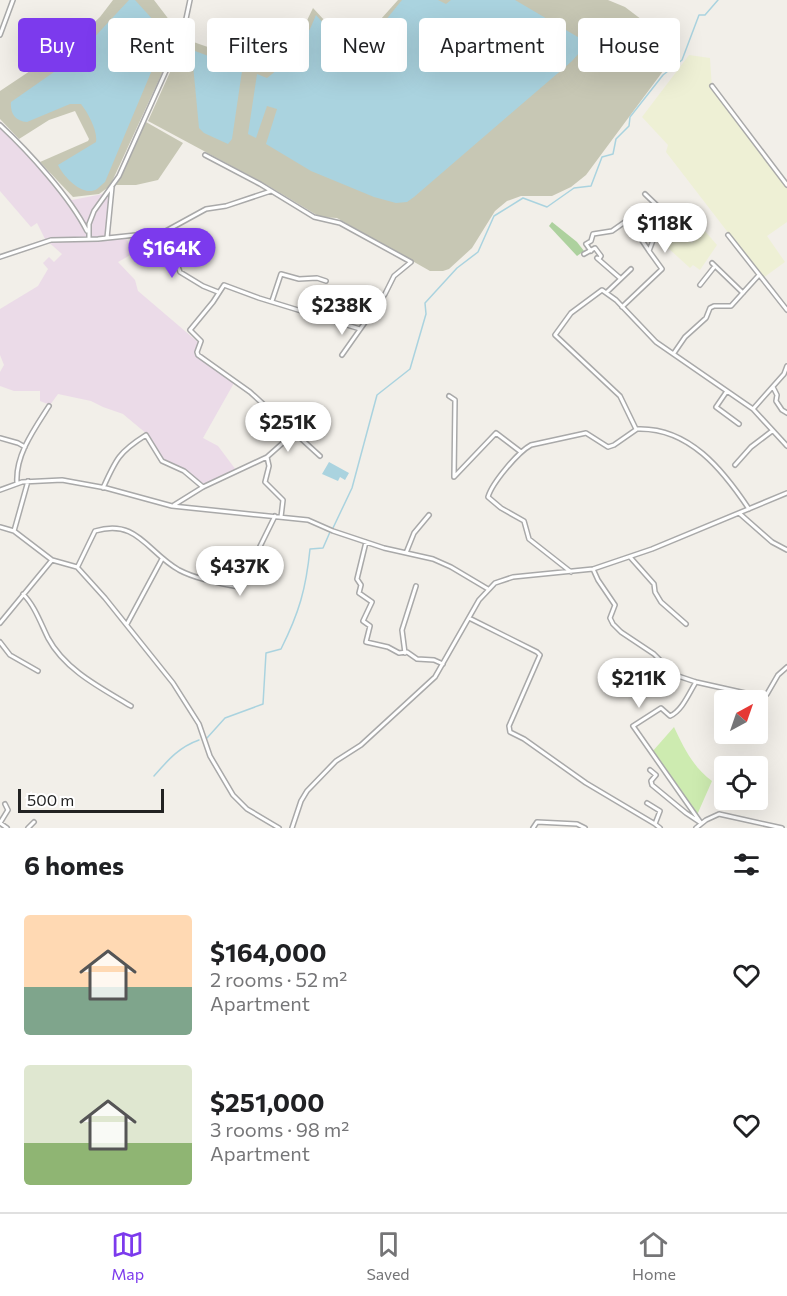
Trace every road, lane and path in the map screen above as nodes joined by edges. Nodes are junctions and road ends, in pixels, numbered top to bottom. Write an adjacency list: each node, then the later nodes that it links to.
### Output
1 (13, 0): 3 (street)
2 (190, 0): 8 (street)
3 (0, 35)
4 (712, 86): 7 (street)
5 (0, 125): 12 (street)
6 (205, 155): 9 (street)
7 (787, 185)
8 (112, 187): 12 (street); 15 (street)
9 (271, 191): 13 (street); 33 (street)
10 (645, 194): 19 (street)
11 (636, 211): 18 (street)
12 (88, 232): 17 (street)
13 (162, 232): 15 (street); 27 (street)
14 (728, 235): 23 (street)
15 (107, 238): 17 (street)
16 (641, 239): 19 (street)
17 (88, 240): 21 (street)
18 (591, 251): 20 (street); 24 (street)
19 (650, 251): 31 (street)
20 (584, 254)
21 (0, 257)
22 (631, 269): 24 (street)
23 (759, 275): 29 (street); 32 (street)
24 (621, 278): 28 (street)
25 (326, 281): 30 (street)
26 (700, 285): 29 (street)
27 (218, 292): 30 (street); 46 (street)
28 (607, 292): 31 (street); 44 (street)
29 (743, 293): 34 (street)
30 (272, 301): 33 (street)
31 (622, 306): 34 (street)
32 (787, 310)
33 (360, 329): 35 (street)
34 (674, 353): 38 (street)
35 (342, 355)
36 (787, 366): 37 (street)
37 (773, 387): 41 (street); 42 (street)
38 (727, 391): 41 (street); 43 (street)
39 (449, 396): 50 (street)
40 (49, 406): 49 (street)
41 (753, 409): 45 (street)
42 (787, 413)
43 (739, 424)
44 (636, 429): 50 (street); 61 (street)
45 (772, 431): 48 (street); 53 (street)
46 (294, 433): 51 (street); 52 (street)
47 (0, 438): 49 (street)
48 (787, 446)
49 (25, 447): 55 (street)
50 (522, 452): 76 (street)
51 (320, 456)
52 (267, 457): 56 (street); 65 (street)
53 (735, 465)
54 (28, 481): 55 (street); 57 (street); 67 (street)
55 (17, 483): 58 (street)
56 (203, 487): 57 (street); 60 (street)
57 (103, 488): 60 (street)
58 (0, 490)
59 (787, 493): 61 (street)
60 (172, 506): 64 (street)
61 (749, 509): 62 (street)
62 (739, 513): 69 (street); 71 (street)
63 (429, 515): 70 (street)
64 (275, 516): 65 (street); 72 (street)
65 (281, 517): 68 (street)
66 (0, 527): 67 (street)
67 (14, 531): 73 (street)
68 (366, 542): 70 (street); 85 (street)
69 (787, 550)
70 (406, 553): 78 (street)
71 (630, 557): 75 (street); 83 (street)
72 (162, 559): 74 (street); 82 (street)
73 (52, 560): 74 (street); 79 (street)
74 (78, 567): 82 (street)
75 (593, 569): 76 (street); 89 (street)
76 (571, 572): 78 (street)
77 (416, 586): 85 (street)
78 (488, 589): 80 (street)
79 (23, 594): 81 (street); 92 (street)
80 (469, 618): 86 (street); 98 (street)
81 (0, 623)
82 (127, 624): 101 (street)
83 (686, 624)
84 (0, 642): 88 (street)
85 (405, 653): 86 (street)
86 (443, 664): 102 (street)
87 (787, 667): 91 (street)
88 (38, 671)
89 (696, 682): 90 (street); 97 (street)
90 (732, 690)
91 (768, 691)
92 (130, 706)
93 (650, 770): 97 (street)
94 (647, 803): 98 (street)
95 (5, 804): 99 (street)
96 (34, 822): 100 (street)
97 (701, 823): 106 (street); 107 (street)
98 (655, 824): 105 (street)
99 (7, 828)
100 (28, 828)
101 (279, 828)
102 (292, 828)
103 (533, 828): 104 (street)
104 (585, 828)
105 (660, 828)
106 (696, 828)
107 (782, 828)

